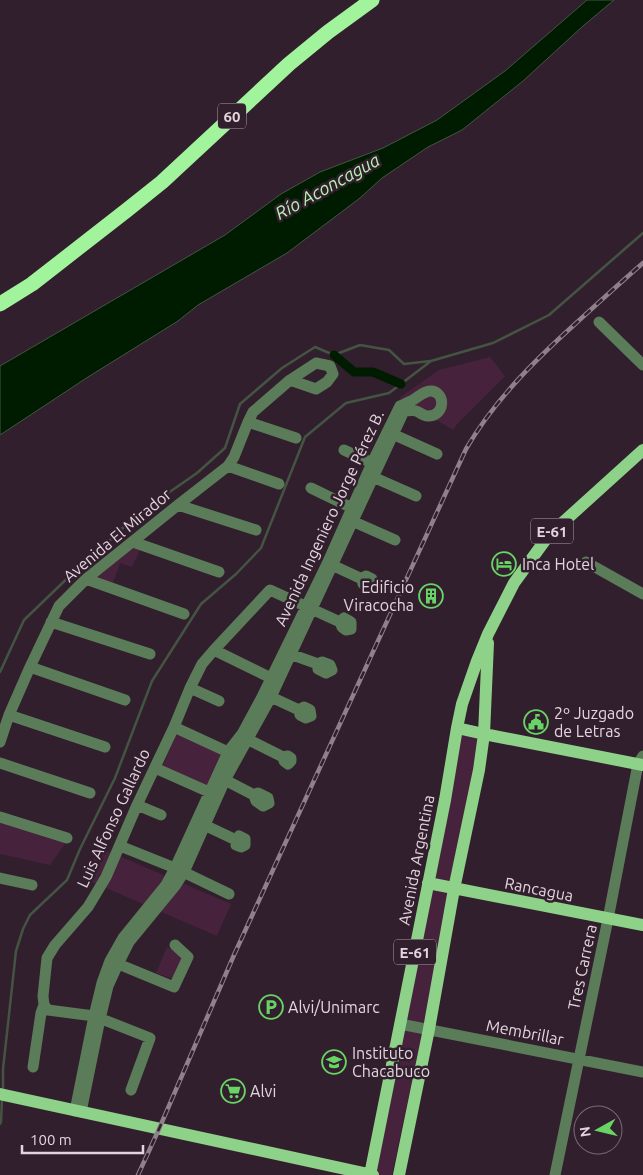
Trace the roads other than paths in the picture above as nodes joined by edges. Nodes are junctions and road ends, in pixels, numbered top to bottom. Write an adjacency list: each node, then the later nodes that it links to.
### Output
1 (372, 0): 2 (highway, 60)
2 (95, 235): 3 (highway, 60); 4 (highway, 60)
3 (0, 293)
4 (0, 304)
5 (599, 322): 6 (street)
6 (643, 365)
7 (290, 380): 8 (street, Avenida El Mirador)
8 (248, 422): 10 (street); 15 (street, Avenida El Mirador)
9 (390, 432): 9 (street, Avenida Ingeniero Jorge Pérez B.); 13 (street); 14 (street, Avenida Ingeniero Jorge Pérez B.); 16 (street, Avenida Ingeniero Jorge Pérez B.)
10 (296, 438)
11 (349, 438): 14 (street)
12 (643, 450): 36 (main road, E-61)
13 (437, 454)
14 (372, 464): 21 (street, Avenida Ingeniero Jorge Pérez B.)
15 (228, 466): 17 (street); 20 (street, Avenida El Mirador)
16 (373, 477): 19 (street); 22 (street, Avenida Ingeniero Jorge Pérez B.)
17 (279, 484)
18 (311, 488): 21 (street)
19 (416, 496)
20 (178, 505): 23 (street); 25 (street, Avenida El Mirador)
21 (352, 508): 22 (street); 32 (street, Avenida Ingeniero Jorge Pérez B.)
22 (352, 522): 24 (street); 27 (street, Avenida Ingeniero Jorge Pérez B.)
23 (256, 530)
24 (395, 540)
25 (133, 542): 28 (street); 29 (street, Avenida El Mirador)
26 (586, 562): 31 (street)
27 (332, 565): 30 (street); 32 (street, Avenida Ingeniero Jorge Pérez B.)
28 (219, 572)
29 (86, 579): 33 (street); 34 (street, Avenida El Mirador)
30 (362, 579)
31 (643, 594)
32 (308, 607): 35 (street); 37 (street, Luis Alfonso Gallardo); 39 (street, Avenida Ingeniero Jorge Pérez B.); 42 (street, Avenida Ingeniero Jorge Pérez B.)
33 (184, 614)
34 (52, 622): 38 (street); 41 (street, Avenida El Mirador)
35 (340, 622)
36 (488, 634): 50 (main road, E-61); 51 (main road, E-61)
37 (214, 650): 42 (street); 43 (street, Luis Alfonso Gallardo)
38 (150, 654)
39 (290, 654): 40 (street); 42 (street, Avenida Ingeniero Jorge Pérez B.)
40 (318, 664)
41 (30, 667): 45 (street); 48 (street, Avenida El Mirador)
42 (274, 679): 44 (street, Avenida Ingeniero Jorge Pérez B.); 52 (street, Avenida Ingeniero Jorge Pérez B.)
43 (190, 688): 46 (street); 49 (street, Luis Alfonso Gallardo)
44 (271, 697): 47 (street); 52 (street, Avenida Ingeniero Jorge Pérez B.)
45 (125, 700)
46 (219, 701)
47 (299, 710)
48 (9, 715): 53 (street, Avenida El Mirador); 54 (street)
49 (174, 726): 55 (street); 59 (street, Luis Alfonso Gallardo)
50 (457, 728): 51 (main road); 73 (main road, Avenida Argentina / E-61)
51 (484, 734): 57 (main road); 75 (main road, E-61)
52 (244, 737): 55 (street, Avenida Ingeniero Jorge Pérez B.); 56 (street); 60 (street, Avenida Ingeniero Jorge Pérez B.)
53 (0, 742)
54 (106, 746)
55 (228, 752): 61 (street, Avenida Ingeniero Jorge Pérez B.)
56 (283, 756)
57 (641, 762): 77 (street, Tres Carrera)
58 (0, 763): 62 (street)
59 (155, 768): 61 (street); 64 (street, Luis Alfonso Gallardo)
60 (225, 780): 63 (street); 67 (street, Avenida Ingeniero Jorge Pérez B.)
61 (209, 792): 67 (street, Avenida Ingeniero Jorge Pérez B.)
62 (90, 793)
63 (254, 795)
64 (137, 805): 65 (street); 70 (street, Luis Alfonso Gallardo)
65 (161, 815)
66 (0, 817): 68 (street)
67 (201, 823): 69 (street); 71 (street, Avenida Ingeniero Jorge Pérez B.)
68 (67, 838)
69 (236, 840)
70 (120, 846): 71 (street); 81 (street, Luis Alfonso Gallardo)
71 (180, 870): 76 (street); 80 (street, Avenida Ingeniero Jorge Pérez B.)
72 (0, 878): 74 (street)
73 (428, 883): 75 (main road, Rancagua); 83 (main road, Avenida Argentina / E-61)
74 (32, 885)
75 (454, 888): 77 (main road, Rancagua); 84 (main road, E-61)
76 (229, 894)
77 (608, 919): 78 (main road, Rancagua); 85 (street, Tres Carrera)
78 (643, 926)
79 (175, 945): 80 (street)
80 (114, 962): 82 (street, Avenida Ingeniero Jorge Pérez B.)
81 (44, 1006): 82 (street); 86 (street, Luis Alfonso Gallardo)
82 (97, 1018): 88 (street); 90 (street, Avenida Ingeniero Jorge Pérez B.)
83 (400, 1024): 84 (street, Membrillar); 91 (main road, Avenida Argentina / E-61)
84 (429, 1029): 85 (street, Membrillar); 92 (main road, E-61)
85 (579, 1059): 87 (street, Membrillar); 93 (street, Tres Carrera)
86 (32, 1067)
87 (643, 1072)
88 (130, 1090)
89 (0, 1094): 90 (main road)
90 (78, 1111): 91 (main road)
91 (371, 1175)
92 (399, 1175)
93 (554, 1175)

